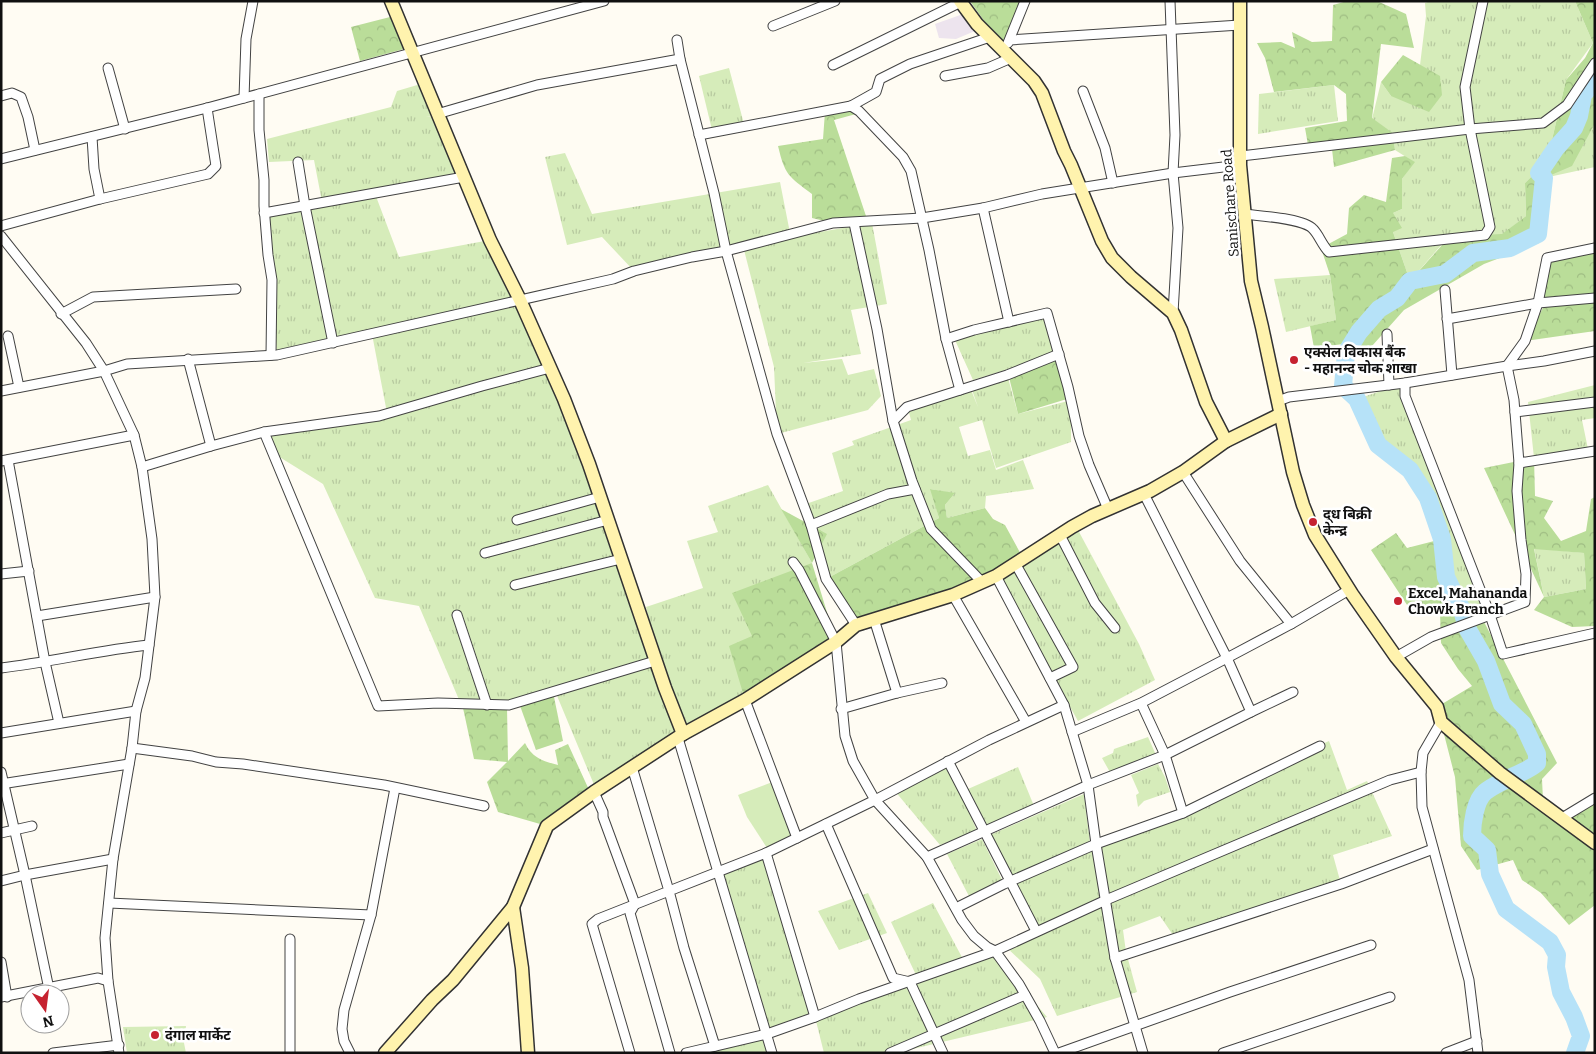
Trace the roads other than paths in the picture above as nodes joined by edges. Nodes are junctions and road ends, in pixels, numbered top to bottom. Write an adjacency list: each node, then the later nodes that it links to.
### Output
1 (253, 1): 25 (street)
2 (391, 1): 16 (street)
3 (604, 1): 16 (street)
4 (835, 1): 11 (street)
5 (1025, 1): 15 (street)
6 (1170, 1): 12 (street)
7 (1240, 1): 10 (street, Sanischare Road)
8 (1483, 1): 30 (street)
9 (961, 2): 13 (street); 19 (street)
10 (1240, 25): 12 (street); 35 (street, Sanischare Road)
11 (772, 26)
12 (1172, 31): 15 (street); 37 (street)
13 (990, 37): 15 (street); 26 (street)
14 (677, 40): 17 (street)
15 (1008, 49): 21 (street); 40 (street)
16 (412, 52): 23 (street); 28 (street)
17 (680, 59): 28 (street); 31 (street)
18 (1595, 63): 30 (street)
19 (833, 65)
20 (108, 68): 29 (street)
21 (945, 76)
22 (1083, 91): 39 (street)
23 (259, 94): 25 (street); 44 (street)
24 (1, 96): 33 (street)
25 (244, 98): 27 (street)
26 (851, 106): 31 (street); 46 (street)
27 (208, 108): 29 (street); 41 (street)
28 (437, 114): 38 (street)
29 (125, 129): 32 (street)
30 (1470, 129): 35 (street); 45 (street)
31 (699, 135): 51 (street)
32 (92, 136): 33 (street); 41 (street)
33 (35, 150): 34 (street)
34 (1, 159)
35 (1240, 160): 37 (street); 45 (street, Sanischare Road)
36 (298, 162): 42 (street)
37 (1173, 173): 39 (street); 57 (street)
38 (464, 177): 42 (street); 55 (street)
39 (1113, 182): 40 (street)
40 (1080, 188): 43 (street); 57 (street)
41 (100, 198): 48 (street)
42 (305, 206): 44 (street); 64 (street)
43 (983, 208): 46 (street); 60 (street)
44 (264, 213): 67 (street)
45 (1244, 214): 78 (street, Sanischare Road)
46 (922, 218): 47 (street); 63 (street)
47 (854, 222): 51 (street); 82 (street)
48 (1, 226)
49 (1, 236): 58 (street)
50 (1595, 248): 56 (street)
51 (726, 251): 55 (street); 98 (street)
52 (236, 289): 58 (street)
53 (1445, 290): 59 (street)
54 (1595, 298): 56 (street)
55 (520, 300): 64 (street); 70 (street)
56 (1538, 303): 59 (street); 69 (street)
57 (1173, 313): 85 (street)
58 (62, 314): 71 (street)
59 (1447, 319): 72 (street)
60 (1009, 322): 63 (street); 66 (street)
61 (1387, 334): 74 (street)
62 (8, 336): 75 (street)
63 (946, 339): 76 (street)
64 (333, 342): 67 (street)
65 (1595, 351): 69 (street)
66 (1059, 354): 76 (street); 95 (street)
67 (270, 355): 68 (street)
68 (188, 359): 71 (street); 86 (street)
69 (1507, 366): 72 (street); 80 (street)
70 (550, 368): 83 (street); 94 (street)
71 (104, 371): 75 (street); 84 (street)
72 (1452, 375): 73 (street)
73 (1405, 383): 74 (street); 113 (street)
74 (1389, 385): 78 (street)
75 (20, 387): 77 (street)
76 (960, 390): 82 (street)
77 (1, 391)
78 (1278, 400): 81 (street, Sanischare Road)
79 (1595, 402): 80 (street)
80 (1515, 412): 89 (street)
81 (1281, 414): 85 (street); 109 (street, Sanischare Road)
82 (893, 421): 92 (street)
83 (264, 432): 86 (street); 133 (street)
84 (134, 435): 88 (street); 90 (street)
85 (1226, 441): 91 (street)
86 (211, 446): 90 (street)
87 (1595, 451): 89 (street)
88 (5, 460): 104 (street)
89 (1519, 463): 113 (street)
90 (142, 467): 111 (street)
91 (1183, 472): 93 (street); 116 (street)
92 (915, 489): 98 (street); 107 (street)
93 (1144, 494): 95 (street); 123 (street)
94 (600, 497): 96 (street); 97 (street)
95 (1108, 510): 99 (street)
96 (517, 520)
97 (608, 520): 100 (street); 101 (street)
98 (811, 525): 117 (street)
99 (1060, 535): 103 (street); 118 (street)
100 (485, 553)
101 (621, 559): 108 (street); 124 (street)
102 (792, 562): 120 (street)
103 (1015, 564): 106 (street); 127 (street)
104 (29, 571): 105 (street); 114 (street)
105 (1, 574)
106 (996, 576): 107 (street); 127 (street)
107 (982, 582): 110 (street)
108 (515, 586)
109 (1349, 590): 116 (street); 122 (street, Sanischare Road)
110 (953, 595): 115 (street); 138 (street)
111 (155, 597): 114 (street); 121 (street)
112 (457, 615): 133 (street)
113 (1490, 615): 119 (street); 122 (street)
114 (37, 616): 125 (street)
115 (874, 619): 117 (street); 130 (street)
116 (1291, 624): 123 (street)
117 (856, 625): 120 (street)
118 (1115, 628)
119 (1595, 633)
120 (836, 642): 131 (street); 135 (street)
121 (149, 645): 125 (street); 136 (street)
122 (1396, 657): 139 (street, Sanischare Road)
123 (1227, 658): 132 (street); 137 (street)
124 (655, 661): 133 (street); 143 (street)
125 (45, 662): 126 (street); 140 (street)
126 (1, 668)
127 (1050, 678): 134 (street)
128 (942, 683): 130 (street)
129 (1292, 692): 137 (street)
130 (897, 693): 135 (street)
131 (745, 700): 143 (street); 166 (street)
132 (1141, 703): 141 (street); 146 (street)
133 (487, 705)
134 (1064, 705): 138 (street); 141 (street)
135 (841, 708): 157 (street)
136 (136, 711): 140 (street); 145 (street)
137 (1251, 712): 146 (street)
138 (1026, 722): 147 (street)
139 (1441, 722): 151 (street); 160 (street)
140 (59, 723): 142 (street)
141 (1072, 732): 153 (street)
142 (1, 733)
143 (681, 736): 149 (street); 173 (street)
144 (1320, 746): 159 (street)
145 (132, 748): 148 (street); 154 (street)
146 (1165, 755): 153 (street); 159 (street)
147 (948, 761): 157 (street); 164 (street)
148 (129, 764): 152 (street); 172 (street)
149 (632, 768): 155 (street); 177 (street)
150 (1, 772): 152 (street)
151 (1421, 772): 169 (street); 178 (street)
152 (2, 784): 163 (street)
153 (1088, 786): 164 (street); 168 (street)
154 (395, 788): 158 (street); 183 (street)
155 (594, 792): 180 (street); 181 (street)
156 (1595, 798): 160 (street)
157 (875, 800): 161 (street); 171 (street)
158 (484, 806)
159 (1183, 813): 168 (street)
160 (1562, 818): 167 (street)
161 (826, 824): 166 (street); 191 (street)
162 (32, 826): 163 (street)
163 (16, 830): 165 (street); 174 (street)
164 (984, 832): 171 (street); 176 (street)
165 (1, 833)
166 (797, 838): 170 (street)
167 (1595, 843)
168 (1096, 844): 176 (street); 178 (street)
169 (1433, 849): 188 (street); 202 (street)
170 (766, 853): 173 (street); 198 (street)
171 (927, 857): 182 (street)
172 (113, 860): 174 (street); 179 (street)
173 (718, 873): 177 (street); 200 (street)
174 (25, 874): 175 (street); 192 (street)
175 (1, 880)
176 (1010, 881): 182 (street); 184 (street)
177 (669, 891): 180 (street); 203 (street)
178 (1106, 900): 184 (street); 188 (street)
179 (109, 902): 183 (street); 190 (street)
180 (635, 904): 210 (street); 211 (street)
181 (513, 907): 208 (street); 209 (street)
182 (956, 908): 187 (street)
183 (371, 915): 207 (street)
184 (1036, 931): 187 (street)
185 (290, 939): 206 (street)
186 (1371, 945): 199 (street)
187 (995, 951): 191 (street); 195 (street)
188 (1115, 958): 199 (street)
189 (1, 962): 196 (street)
190 (108, 981): 193 (street); 204 (street)
191 (910, 982): 198 (street); 201 (street)
192 (48, 984)
193 (70, 984)
194 (20, 994): 196 (street)
195 (1025, 995): 201 (street); 216 (street)
196 (4, 997)
197 (1390, 997): 219 (street)
198 (815, 1017): 200 (street)
199 (1134, 1026): 217 (street); 218 (street)
200 (767, 1034): 203 (street); 213 (street)
201 (934, 1034): 214 (street); 215 (street)
202 (1477, 1041): 220 (street); 221 (street)
203 (715, 1046): 212 (street)
204 (119, 1049): 205 (street)
205 (53, 1053)
206 (290, 1053)
207 (350, 1053)
208 (385, 1053)
209 (528, 1053)
210 (630, 1053)
211 (670, 1053)
212 (686, 1053)
213 (772, 1053)
214 (890, 1053)
215 (943, 1053)
216 (1055, 1053)
217 (1059, 1053)
218 (1143, 1053)
219 (1223, 1053)
220 (1446, 1053)
221 (1478, 1053)

